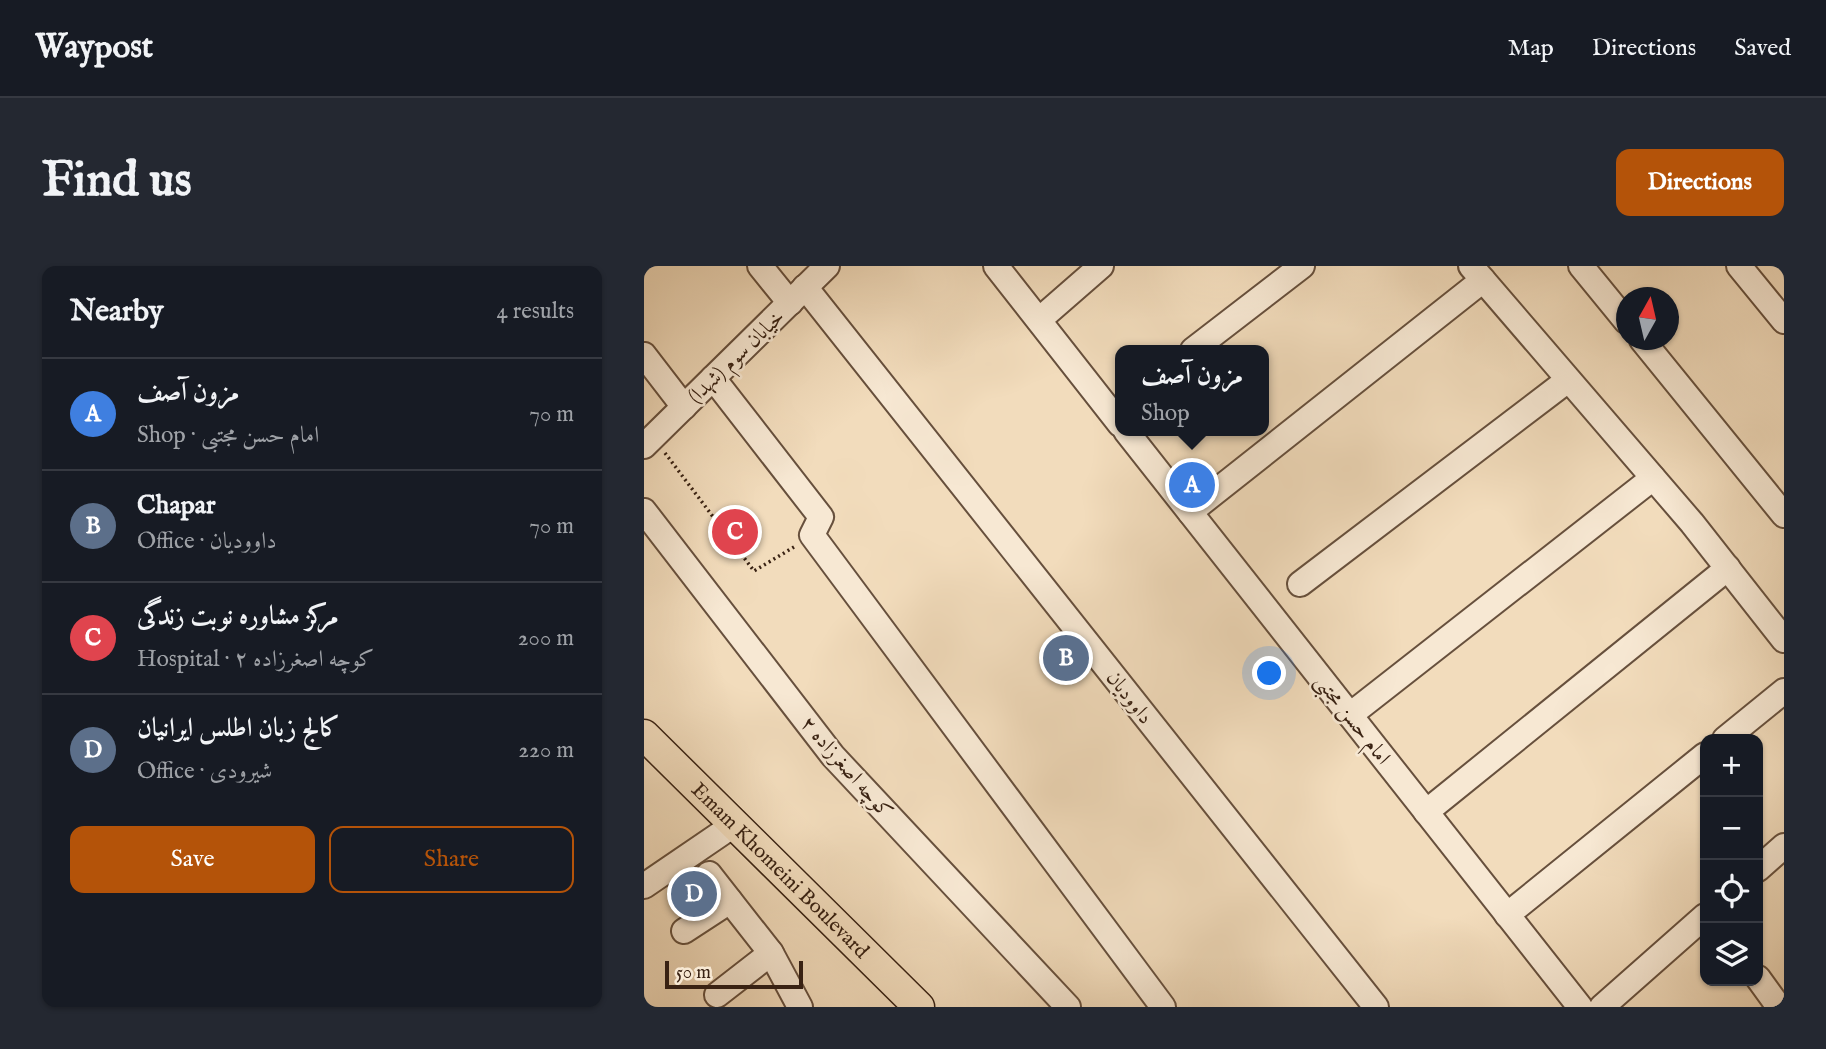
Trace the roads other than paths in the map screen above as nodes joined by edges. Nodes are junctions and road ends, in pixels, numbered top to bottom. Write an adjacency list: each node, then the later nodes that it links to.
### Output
1 (760, 266): 9 (street, داوودیان)
2 (827, 266): 9 (street, خیابان سوم (شهدا))
3 (996, 266): 11 (street)
4 (1101, 266): 11 (street)
5 (1302, 266): 13 (street)
6 (1581, 266): 10 (street)
7 (1739, 266): 12 (street)
8 (1477, 273): 17 (street); 24 (street)
9 (798, 295): 16 (street, خیابان سوم (شهدا)); 51 (street, داوودیان)
10 (1616, 309)
11 (1039, 320): 19 (street)
12 (1784, 321)
13 (1199, 345)
14 (1650, 350): 25 (street)
15 (644, 355): 18 (street)
16 (713, 378): 18 (street, خیابان سوم (شهدا)); 50 (street)
17 (1568, 380): 22 (street); 27 (street)
18 (684, 407): 21 (street, خیابان سوم (شهدا))
19 (1115, 418)
20 (1130, 436): 24 (street, امام حسن مجتبی)
21 (649, 441)
22 (1653, 478): 26 (street); 30 (street)
23 (644, 512): 49 (street, کوچه اصغرزاده ۲)
24 (1190, 512): 30 (street, امام حسن مجتبی)
25 (1784, 515)
26 (1728, 568): 28 (street); 34 (street)
27 (1300, 584)
28 (1784, 640)
29 (1784, 691): 31 (street)
30 (1350, 715): 34 (street, امام حسن مجتبی)
31 (1731, 734)
32 (644, 735): 35 (main road, Emam Khomeini Boulevard)
33 (1700, 759): 41 (street)
34 (1426, 812): 41 (street, امام حسن مجتبی)
35 (735, 824): 39 (street); 48 (main road, Emam Khomeini Boulevard)
36 (1784, 846): 37 (street)
37 (1763, 865)
38 (709, 874): 40 (street)
39 (644, 886)
40 (730, 901): 43 (street); 44 (street)
41 (1507, 915): 52 (street, امام حسن مجتبی)
42 (1700, 920): 53 (street)
43 (684, 931)
44 (771, 953): 46 (street); 47 (street)
45 (1763, 985): 54 (street)
46 (717, 995)
47 (800, 1007)
48 (919, 1007)
49 (1068, 1007)
50 (1163, 1007)
51 (1376, 1007)
52 (1580, 1007)
53 (1602, 1007)
54 (1780, 1007)

